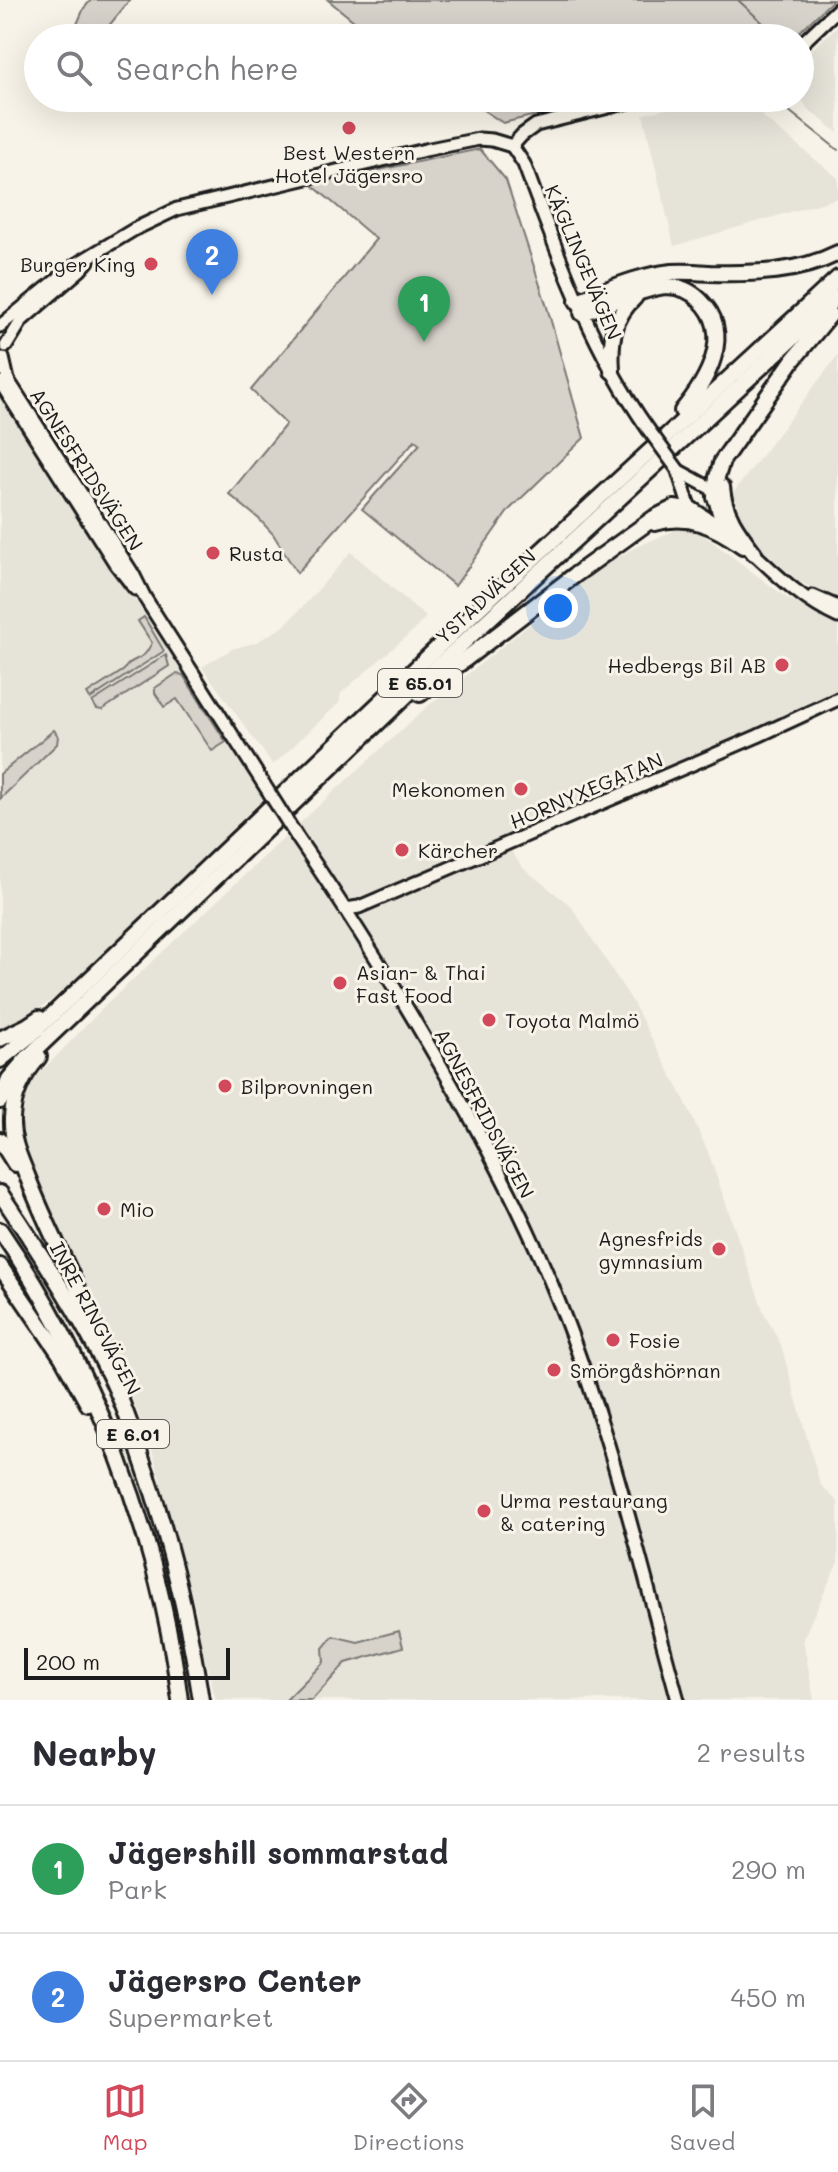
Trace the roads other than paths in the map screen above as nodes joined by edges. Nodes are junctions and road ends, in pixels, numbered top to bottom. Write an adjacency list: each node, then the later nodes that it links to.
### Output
1 (838, 9): 2 (main road)
2 (814, 32)
3 (588, 112): 4 (main road)
4 (512, 146): 5 (main road); 11 (main road, KÄGLINGEVÄGEN)
5 (95, 253): 12 (main road); 14 (main road)
6 (838, 253): 11 (highway)
7 (838, 278): 19 (highway, YSTADVÄGEN / E 65.01)
8 (638, 294): 11 (highway); 15 (highway); 19 (highway)
9 (838, 296): 28 (highway, YSTADVÄGEN / E 65.01)
10 (838, 306): 17 (highway)
11 (579, 307): 15 (main road, KÄGLINGEVÄGEN)
12 (0, 326)
13 (0, 333): 14 (main road, AGNESFRIDSVÄGEN)
14 (3, 355): 25 (main road, AGNESFRIDSVÄGEN)
15 (612, 371): 18 (main road, KÄGLINGEVÄGEN, bridge)
16 (0, 382): 25 (main road, AGNESFRIDSVÄGEN)
17 (739, 438): 20 (highway); 24 (highway)
18 (678, 471): 20 (main road, KÄGLINGEVÄGEN); 21 (main road, KÄGLINGEVÄGEN)
19 (615, 483): 30 (highway, YSTADVÄGEN / E 65.01)
20 (715, 498): 21 (main road); 23 (main road, KÄGLINGEVÄGEN)
21 (694, 511): 22 (highway); 23 (main road, KÄGLINGEVÄGEN)
22 (639, 528): 24 (highway); 28 (highway)
23 (735, 536): 24 (main road, KÄGLINGEVÄGEN)
24 (754, 553): 26 (main road, KÄGLINGEVÄGEN)
25 (145, 598): 29 (main road, AGNESFRIDSVÄGEN, bridge)
26 (836, 614)
27 (838, 699): 29 (main road, HORNYXEGATAN)
28 (350, 749): 30 (highway, YSTADVÄGEN / E 65.01)
29 (346, 909): 43 (main road, AGNESFRIDSVÄGEN)
30 (68, 1008): 31 (highway); 32 (highway, YSTADVÄGEN / E 65.01); 33 (highway, YSTADVÄGEN / E 65.01); 36 (highway)
31 (0, 1039)
32 (0, 1060)
33 (0, 1101)
34 (0, 1140): 36 (highway)
35 (0, 1193): 39 (highway, INRE RINGVÄGEN / E 6.01)
36 (34, 1195): 39 (highway)
37 (0, 1230): 40 (highway, INRE RINGVÄGEN / E 6.01)
38 (0, 1266): 40 (highway)
39 (114, 1385): 42 (highway, INRE RINGVÄGEN / E 6.01)
40 (115, 1453): 41 (highway, INRE RINGVÄGEN / E 6.01)
41 (180, 1700)
42 (201, 1700)
43 (678, 1700)

